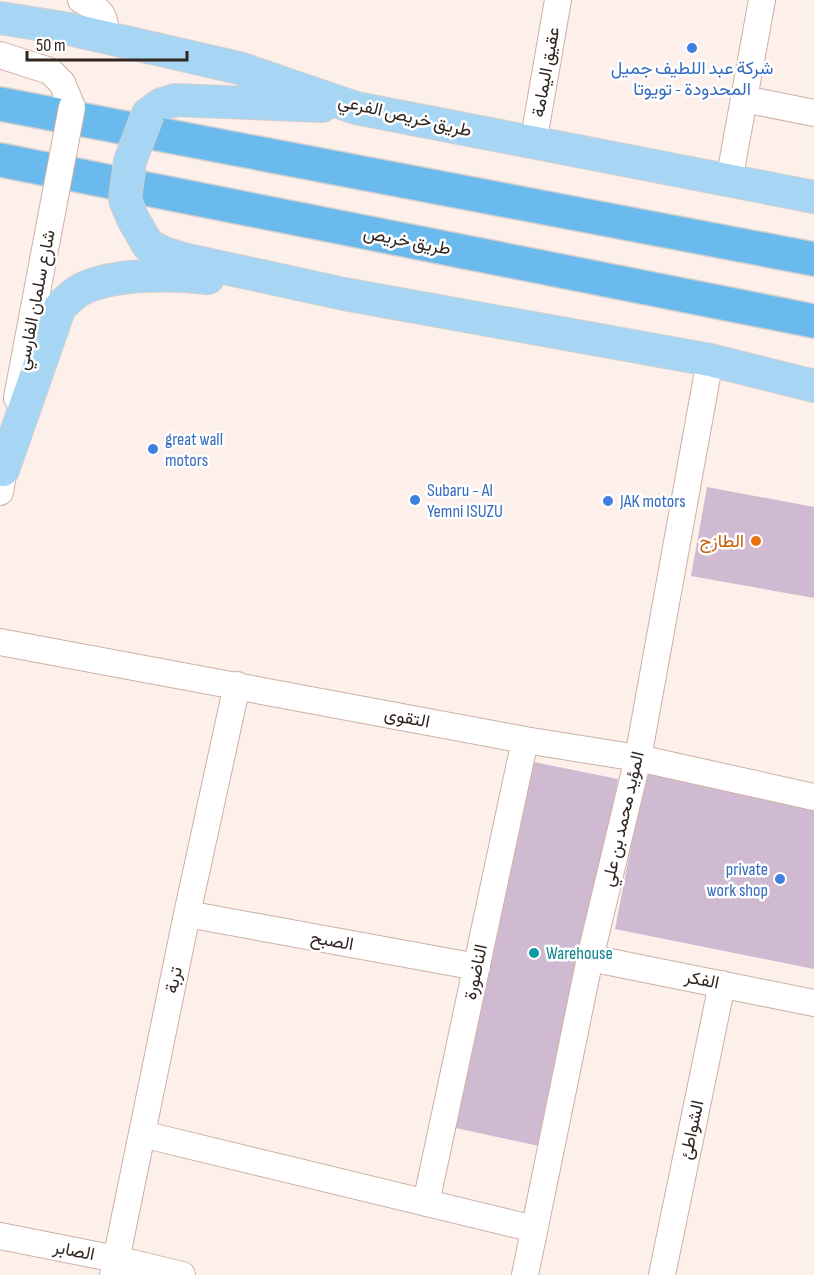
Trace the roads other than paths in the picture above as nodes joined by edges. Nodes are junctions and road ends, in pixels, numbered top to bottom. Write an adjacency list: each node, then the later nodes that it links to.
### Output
1 (81, 0): 5 (street)
2 (558, 0): 11 (street, عقيق اليمامة)
3 (762, 0): 7 (street)
4 (0, 18): 5 (main road, طريق خريص الفرعي)
5 (104, 37): 9 (main road, طريق خريص الفرعي)
6 (0, 55): 20 (street, شارع سلمان الفارسي, bridge)
7 (744, 99): 10 (street); 13 (street)
8 (0, 104): 15 (highway)
9 (356, 108): 11 (main road, طريق خريص الفرعي); 16 (main road, bridge)
10 (814, 112)
11 (533, 144): 13 (main road, طريق خريص الفرعي)
12 (0, 160): 17 (highway, طريق خريص)
13 (729, 181): 14 (main road, طريق خريص الفرعي)
14 (814, 197)
15 (814, 259)
16 (344, 294): 18 (main road); 20 (main road)
17 (814, 321)
18 (710, 360): 19 (main road); 24 (street, المؤيد محمد بن علي)
19 (814, 386)
20 (2, 481)
21 (0, 642): 22 (street, التقوى)
22 (237, 685): 23 (street, التقوى); 26 (street, تربة)
23 (525, 740): 24 (street, التقوى); 28 (street, الناضورة)
24 (638, 758): 25 (street, التقوى); 27 (street, المؤيد محمد بن علي)
25 (814, 797)
26 (187, 914): 28 (street, الصبح); 31 (street, تربة)
27 (590, 958): 29 (street, الفكر); 33 (street, المؤيد محمد بن علي)
28 (477, 967): 32 (street, الناضورة)
29 (722, 984): 30 (street, الفكر); 38 (street, الشواطئ)
30 (814, 1003)
31 (142, 1134): 32 (street); 35 (street, تربة)
32 (426, 1203): 33 (street)
33 (534, 1229): 37 (street, المؤيد محمد بن علي)
34 (0, 1236): 35 (street, الصابر)
35 (115, 1267): 36 (street, الصابر)
36 (182, 1275)
37 (525, 1275)
38 (662, 1275)

